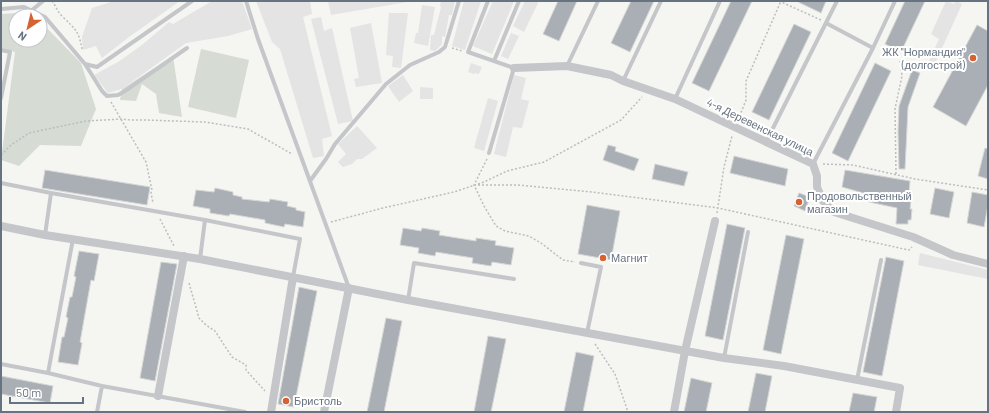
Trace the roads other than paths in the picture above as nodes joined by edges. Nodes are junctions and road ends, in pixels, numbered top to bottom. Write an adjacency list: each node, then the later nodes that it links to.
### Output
1 (43, 1): 14 (lane)
2 (192, 1): 21 (lane)
3 (246, 1): 30 (lane)
4 (459, 1): 30 (lane)
5 (488, 1): 20 (lane)
6 (519, 1): 20 (lane)
7 (598, 1): 22 (lane)
8 (661, 1): 24 (lane)
9 (720, 1): 26 (lane)
10 (837, 1): 16 (lane)
11 (895, 1): 18 (lane)
12 (12, 8): 13 (lane)
13 (26, 8)
14 (35, 8)
15 (48, 21): 21 (lane)
16 (826, 23): 18 (lane); 27 (lane)
17 (187, 48): 21 (lane)
18 (873, 48): 29 (lane)
19 (1, 50): 25 (lane)
20 (494, 61): 23 (lane)
21 (85, 64)
22 (567, 66): 23 (street, 4-я Деревенская улица); 24 (street, 4-я Деревенская улица)
23 (514, 68): 28 (lane)
24 (623, 81): 26 (street, 4-я Деревенская улица)
25 (1, 98)
26 (675, 99): 27 (street, 4-я Деревенская улица)
27 (766, 142): 29 (street, 4-я Деревенская улица)
28 (489, 153)
29 (813, 164): 43 (street, 4-я Деревенская улица)
30 (310, 181): 46 (lane)
31 (1, 183): 32 (lane)
32 (51, 193): 33 (lane); 37 (lane)
33 (205, 220): 40 (lane); 44 (lane)
34 (715, 220): 49 (street)
35 (1, 226): 37 (street)
36 (748, 232): 50 (lane)
37 (45, 235): 38 (street)
38 (73, 239): 39 (street); 52 (lane)
39 (184, 256): 40 (street); 55 (street)
40 (200, 259): 44 (street)
41 (881, 260): 53 (lane)
42 (581, 263): 48 (lane)
43 (988, 264)
44 (293, 277): 46 (street); 58 (street)
45 (514, 279): 47 (lane)
46 (349, 288): 47 (street); 59 (street)
47 (408, 300): 48 (street)
48 (587, 333): 49 (street)
49 (685, 351): 50 (street); 60 (street)
50 (724, 358): 53 (street)
51 (1, 364): 52 (lane)
52 (48, 373): 54 (lane)
53 (857, 380): 61 (street)
54 (102, 386): 55 (lane); 56 (lane)
55 (158, 396): 57 (lane)
56 (97, 412)
57 (245, 412)
58 (271, 412)
59 (324, 412)
60 (674, 412)
61 (896, 412)

